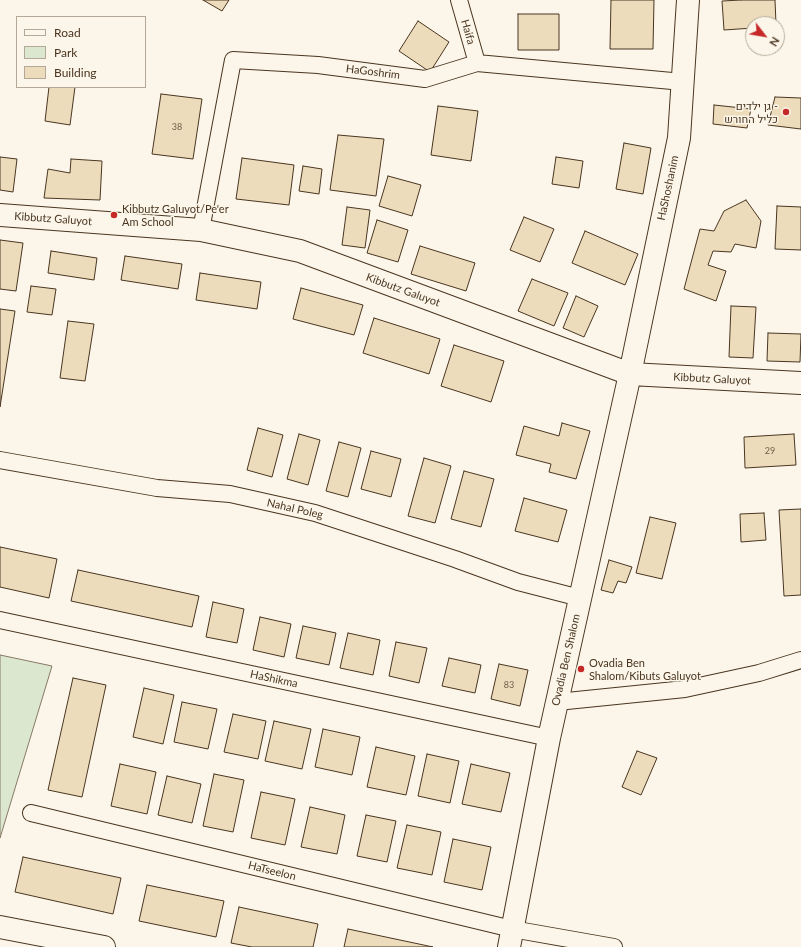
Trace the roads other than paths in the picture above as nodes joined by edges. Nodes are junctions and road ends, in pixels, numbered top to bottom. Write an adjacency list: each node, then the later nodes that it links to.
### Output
1 (459, 0): 3 (street, Haifa)
2 (688, 0): 4 (street, HaShoshanim)
3 (477, 63): 4 (street, HaGoshrim); 6 (street, HaGoshrim)
4 (683, 82): 7 (street, HaShoshanim)
5 (0, 215): 6 (street, Kibbutz Galuyot)
6 (201, 230): 7 (street, Kibbutz Galuyot)
7 (630, 374): 8 (street, Kibbutz Galuyot); 10 (street, Ovadia Ben Shalom)
8 (801, 383)
9 (0, 460): 10 (street, Nahal Poleg)
10 (580, 598): 13 (street, Ovadia Ben Shalom)
11 (0, 620): 14 (street, HaShikma)
12 (801, 660): 13 (street)
13 (557, 702): 14 (street, Ovadia Ben Shalom)
14 (549, 738): 17 (street, Ovadia Ben Shalom)
15 (31, 813): 17 (street, HaTseelon)
16 (0, 927): 18 (street)
17 (510, 938): 19 (street, HaTseelon)
18 (104, 947)
19 (614, 947)

